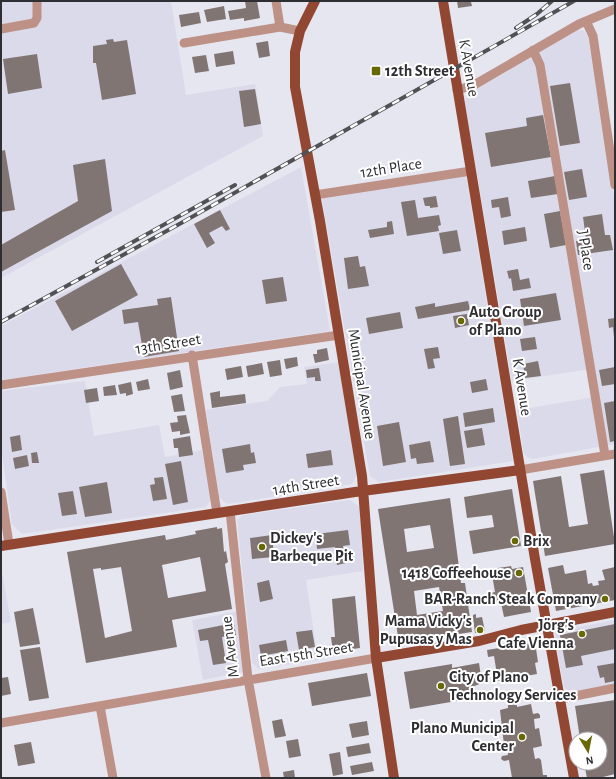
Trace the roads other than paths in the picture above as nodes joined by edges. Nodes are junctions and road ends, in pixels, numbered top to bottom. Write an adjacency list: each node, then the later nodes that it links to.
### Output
1 (37, 1): 8 (street)
2 (276, 1): 7 (street)
3 (314, 1): 9 (main road, Municipal Avenue)
4 (443, 1): 12 (main road, K Avenue)
5 (615, 10): 6 (street)
6 (586, 21): 11 (street); 14 (street)
7 (280, 27): 9 (street); 10 (street)
8 (1, 29)
9 (300, 31): 15 (main road, Municipal Avenue)
10 (184, 43)
11 (533, 50): 12 (street); 20 (street, J Place)
12 (458, 90): 13 (main road, K Avenue)
13 (471, 171): 15 (street, 12th Place); 21 (main road, K Avenue)
14 (615, 185)
15 (315, 195): 16 (main road, Municipal Avenue)
16 (339, 335): 17 (street, 13th Street); 22 (main road, Municipal Avenue)
17 (192, 355): 18 (street, 13th Street); 25 (street)
18 (1, 385)
19 (615, 454): 20 (street, 14th Street)
20 (605, 455): 21 (street, 14th Street)
21 (520, 470): 22 (main road, 14th Street); 28 (main road, K Avenue)
22 (363, 491): 24 (main road, 14th Street); 29 (main road, Municipal Avenue)
23 (1, 492): 26 (street)
24 (230, 511): 25 (main road, 14th Street); 30 (street, M Avenue)
25 (217, 513): 26 (main road, 14th Street)
26 (5, 545)
27 (615, 612): 28 (main road, East 15th Street)
28 (546, 625): 29 (main road, East 15th Street); 32 (main road, K Avenue)
29 (376, 658): 30 (street, East 15th Street); 37 (main road, Municipal Avenue)
30 (248, 679): 33 (street, East 15th Street); 36 (street, M Avenue)
31 (615, 688): 32 (street)
32 (560, 699): 38 (main road, K Avenue)
33 (100, 706): 34 (street, East 15th Street); 35 (street)
34 (1, 723)
35 (114, 778)
36 (266, 778)
37 (394, 778)
38 (574, 778)

